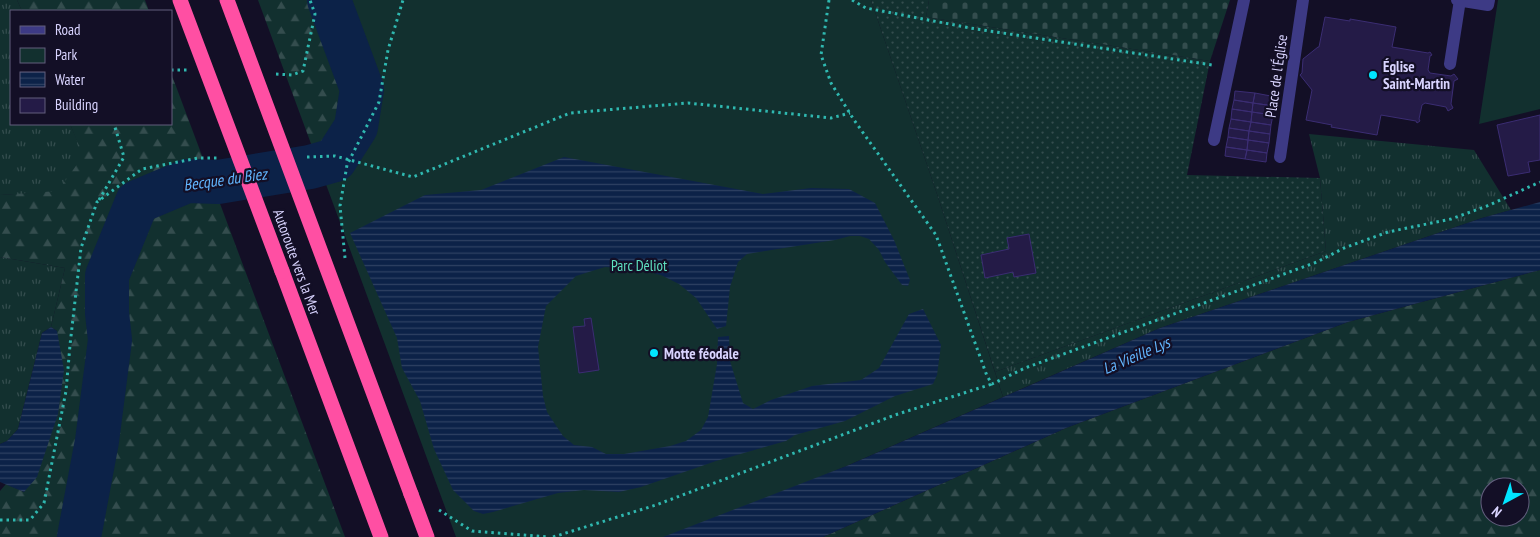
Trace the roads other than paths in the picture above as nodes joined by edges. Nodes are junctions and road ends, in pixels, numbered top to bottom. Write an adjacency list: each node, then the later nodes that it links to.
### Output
1 (180, 0): 10 (highway, Autoroute vers la Mer, bridge)
2 (227, 0): 11 (highway, bridge)
3 (1244, 0): 8 (street)
4 (1303, 0): 9 (street, Place de l'Église)
5 (1459, 0): 6 (street); 7 (street)
6 (1489, 0)
7 (1450, 64)
8 (1214, 140)
9 (1280, 157)
10 (381, 537)
11 (427, 537)

